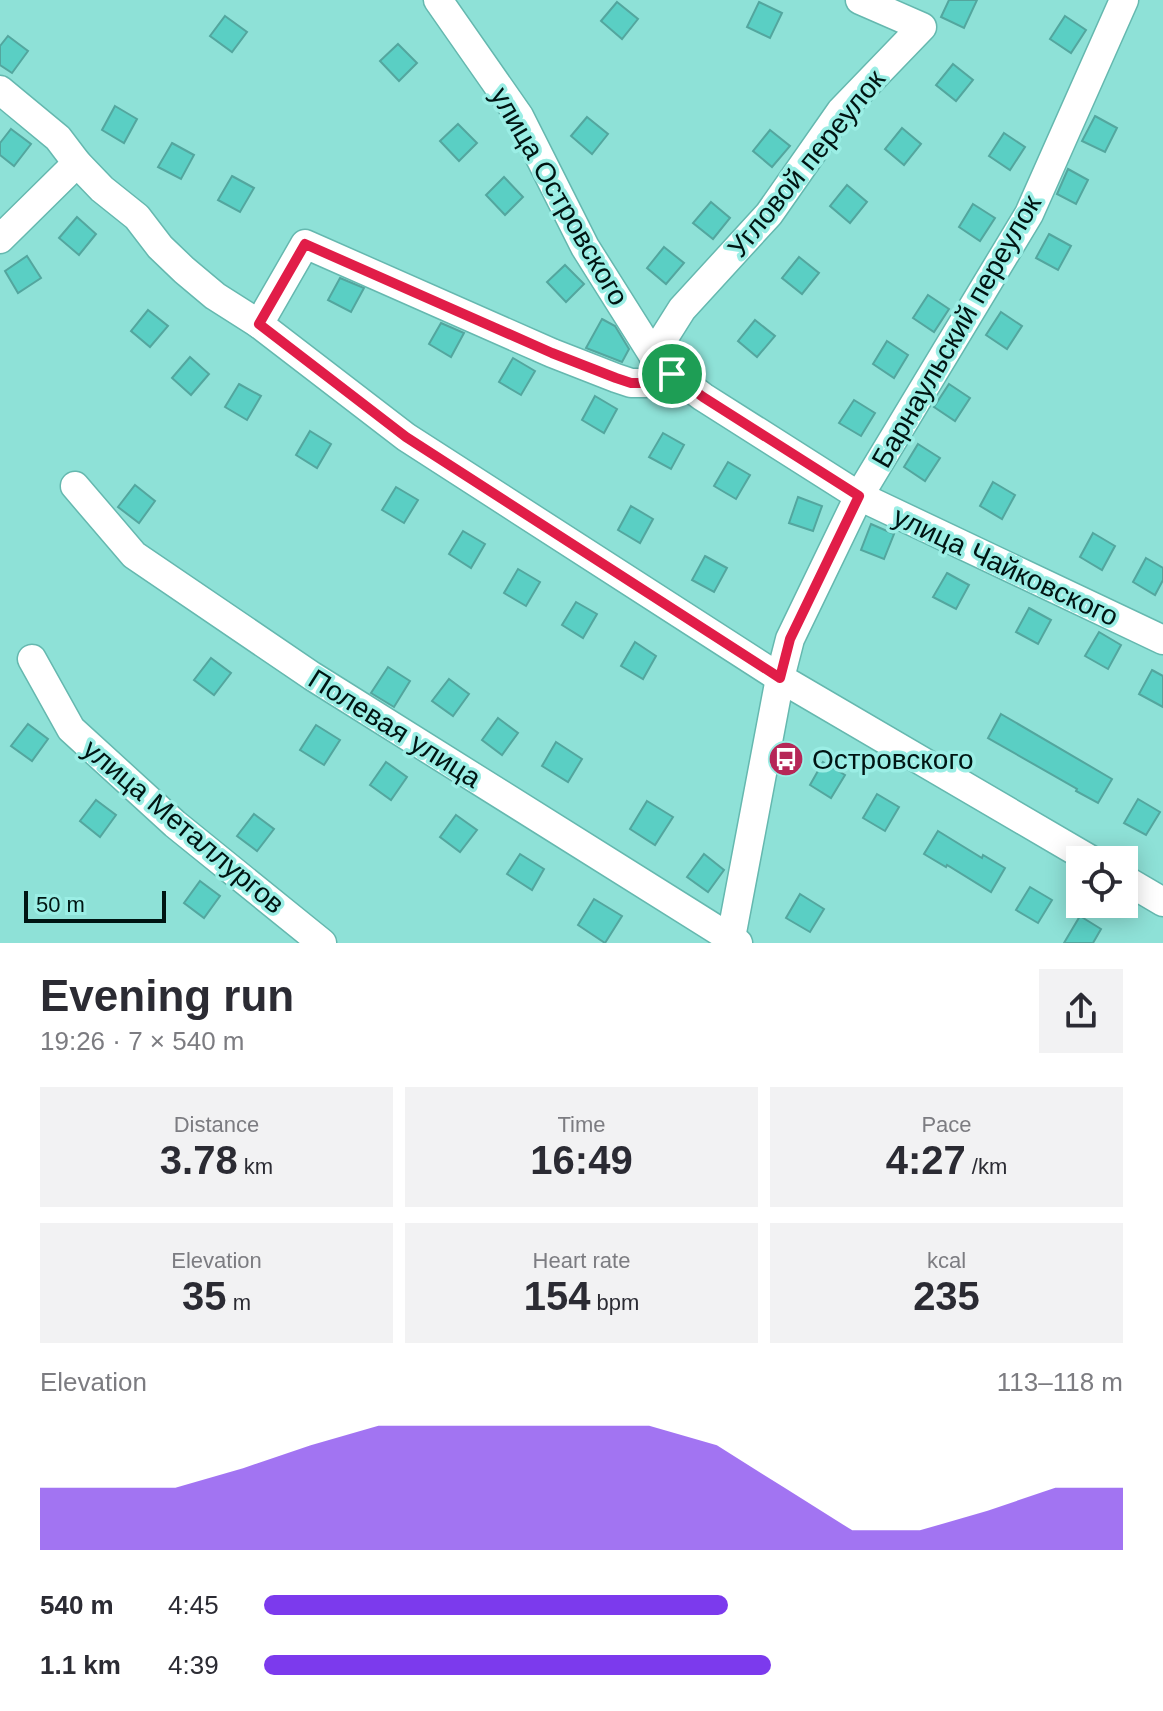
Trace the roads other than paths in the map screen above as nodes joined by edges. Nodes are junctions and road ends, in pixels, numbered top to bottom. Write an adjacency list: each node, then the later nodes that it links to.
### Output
1 (438, 0): 8 (street, улица Островского)
2 (860, 0): 8 (street, Угловой переулок)
3 (1124, 0): 10 (street, Барнаульский переулок)
4 (0, 90): 5 (street)
5 (77, 163): 6 (street); 7 (street)
6 (0, 239)
7 (259, 324): 8 (street); 13 (street)
8 (663, 364): 10 (street, улица Чайковского)
9 (75, 486): 17 (street, Полевая улица)
10 (859, 496): 11 (street, улица Чайковского); 13 (street, Барнаульский переулок)
11 (1163, 640)
12 (32, 659): 18 (street, улица Металлургов)
13 (780, 678): 14 (street); 17 (street, Барнаульский переулок)
14 (1067, 846)
15 (1138, 887): 16 (street)
16 (1163, 902)
17 (733, 942)
18 (322, 943)

